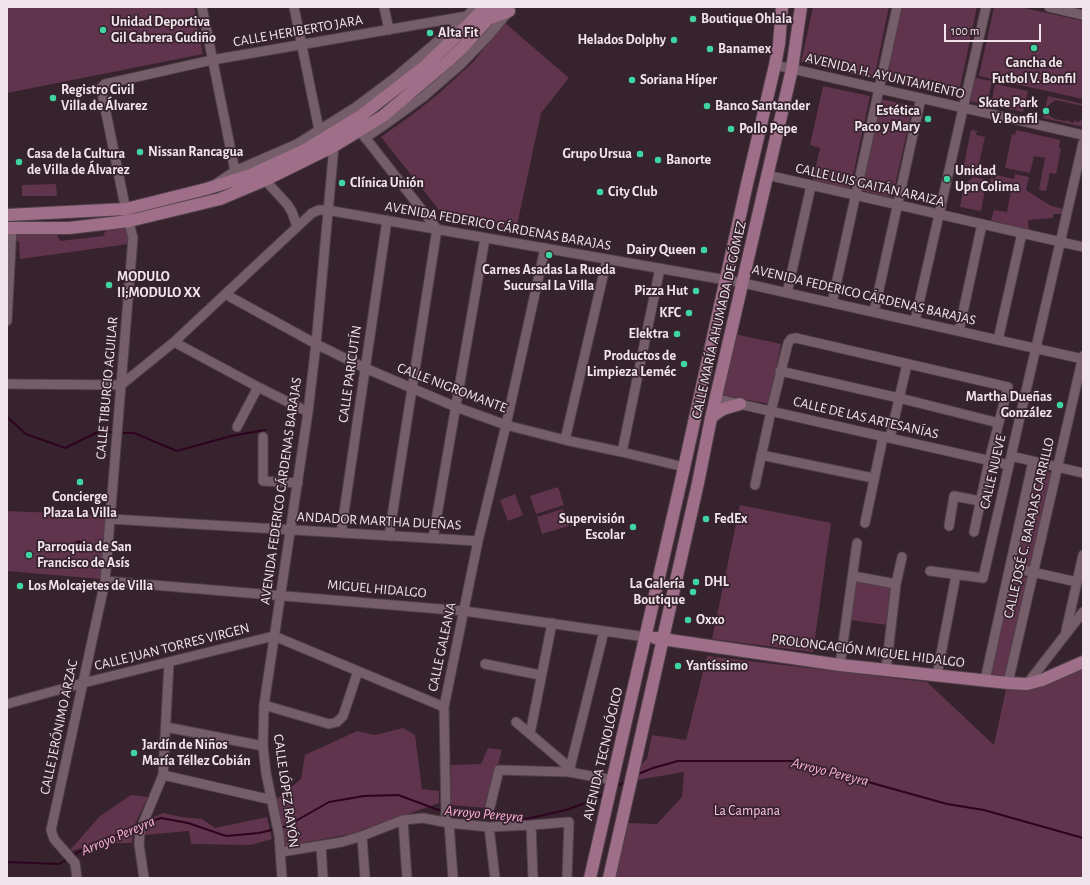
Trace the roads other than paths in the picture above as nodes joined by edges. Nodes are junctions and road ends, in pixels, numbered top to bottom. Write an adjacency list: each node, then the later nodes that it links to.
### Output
1 (202, 7): 14 (street)
2 (294, 7): 13 (street)
3 (384, 7): 12 (street)
4 (782, 7): 15 (main road, CALLE MARÍA AHUMADA DE GÓMEZ)
5 (802, 7): 16 (main road, CALLE MARÍA AHUMADA DE GÓMEZ)
6 (897, 7): 18 (street)
7 (986, 7): 20 (street)
8 (1049, 7): 11 (street)
9 (507, 8): 10 (main road); 22 (street)
10 (479, 12): 12 (street, CALLE HERIBERTO JARA); 21 (street); 22 (main road); 30 (main road)
11 (1083, 15)
12 (389, 30): 13 (street, CALLE HERIBERTO JARA)
13 (301, 45): 14 (street, CALLE HERIBERTO JARA); 21 (street)
14 (212, 60): 17 (street, CALLE HERIBERTO JARA); 26 (street)
15 (775, 65): 16 (street, AVENIDA H. AYUNTAMIENTO); 50 (main road, CALLE MARÍA AHUMADA DE GÓMEZ)
16 (792, 69): 18 (street, AVENIDA H. AYUNTAMIENTO); 27 (main road, CALLE MARÍA AHUMADA DE GÓMEZ)
17 (102, 88): 33 (street, CALLE TIBURCIO AGUILAR)
18 (879, 88): 19 (street, AVENIDA H. AYUNTAMIENTO); 31 (street)
19 (921, 98): 20 (street, AVENIDA H. AYUNTAMIENTO); 32 (street)
20 (964, 108): 23 (street, AVENIDA H. AYUNTAMIENTO); 36 (street)
21 (319, 130): 26 (street)
22 (362, 134): 25 (main road); 42 (street)
23 (1083, 135)
24 (1083, 143): 45 (street, CALLE NUEVE)
25 (334, 146): 28 (main road); 34 (street)
26 (235, 171): 30 (street)
27 (767, 175): 29 (street, CALLE LUIS GAITÁN ARAIZA); 51 (main road, CALLE MARÍA AHUMADA DE GÓMEZ)
28 (265, 180): 38 (main road); 40 (street)
29 (811, 186): 31 (street, CALLE LUIS GAITÁN ARAIZA); 52 (street)
30 (206, 189): 33 (main road)
31 (856, 196): 32 (street, CALLE LUIS GAITÁN ARAIZA); 54 (street)
32 (897, 205): 36 (street, CALLE LUIS GAITÁN ARAIZA); 55 (street)
33 (126, 209): 35 (main road); 38 (street, CALLE TIBURCIO AGUILAR)
34 (327, 210): 37 (street, AVENIDA FEDERICO CÁRDENAS BARAJAS); 40 (street); 61 (street, AVENIDA FEDERICO CÁRDENAS BARAJAS)
35 (7, 215)
36 (939, 215): 39 (street, CALLE LUIS GAITÁN ARAIZA); 57 (street)
37 (387, 220): 42 (street, AVENIDA FEDERICO CÁRDENAS BARAJAS); 65 (street, CALLE PARICUTÍN)
38 (129, 221): 41 (main road); 68 (street, CALLE TIBURCIO AGUILAR)
39 (982, 224): 43 (street, CALLE LUIS GAITÁN ARAIZA); 58 (street)
40 (297, 227): 53 (street)
41 (10, 228): 56 (street)
42 (437, 229): 44 (street, AVENIDA FEDERICO CÁRDENAS BARAJAS); 70 (street)
43 (1022, 233): 45 (street, CALLE LUIS GAITÁN ARAIZA); 59 (street)
44 (485, 238): 47 (street, AVENIDA FEDERICO CÁRDENAS BARAJAS); 74 (street)
45 (1060, 242): 46 (street, CALLE LUIS GAITÁN ARAIZA); 62 (street, CALLE NUEVE)
46 (1083, 247)
47 (545, 248): 48 (street, AVENIDA FEDERICO CÁRDENAS BARAJAS); 79 (street, CALLE GALEANA)
48 (607, 259): 49 (street, AVENIDA FEDERICO CÁRDENAS BARAJAS); 83 (street)
49 (660, 268): 50 (street, AVENIDA FEDERICO CÁRDENAS BARAJAS); 84 (street)
50 (726, 280): 51 (street, AVENIDA FEDERICO CÁRDENAS BARAJAS); 89 (main road, CALLE MARÍA AHUMADA DE GÓMEZ)
51 (743, 283): 52 (street, AVENIDA FEDERICO CÁRDENAS BARAJAS); 72 (main road, CALLE MARÍA AHUMADA DE GÓMEZ)
52 (787, 293): 54 (street, AVENIDA FEDERICO CÁRDENAS BARAJAS)
53 (225, 294): 60 (street); 61 (street, CALLE NIGROMANTE)
54 (832, 303): 55 (street, AVENIDA FEDERICO CÁRDENAS BARAJAS)
55 (874, 312): 57 (street, AVENIDA FEDERICO CÁRDENAS BARAJAS)
56 (7, 321)
57 (916, 321): 58 (street, AVENIDA FEDERICO CÁRDENAS BARAJAS)
58 (959, 331): 59 (street, AVENIDA FEDERICO CÁRDENAS BARAJAS)
59 (998, 340): 62 (street, AVENIDA FEDERICO CÁRDENAS BARAJAS)
60 (174, 342): 68 (street); 69 (street)
61 (316, 344): 65 (street, CALLE NIGROMANTE); 76 (street, AVENIDA FEDERICO CÁRDENAS BARAJAS)
62 (1036, 348): 63 (street, AVENIDA FEDERICO CÁRDENAS BARAJAS); 87 (street, CALLE NUEVE)
63 (1083, 358): 90 (street, CALLE JOSÉ C. BARAJAS CARRILLO)
64 (907, 364): 66 (street); 71 (street); 78 (street)
65 (365, 368): 70 (street, CALLE NIGROMANTE); 103 (street, CALLE PARICUTÍN)
66 (780, 371): 71 (street); 75 (street)
67 (7, 384): 68 (street)
68 (120, 385): 98 (street, CALLE TIBURCIO AGUILAR)
69 (258, 387): 76 (street); 80 (street)
70 (412, 389): 74 (street, CALLE NIGROMANTE); 104 (street)
71 (899, 398): 78 (street); 82 (street)
72 (717, 399): 73 (street, CALLE DE LAS ARTESANÍAS); 77 (main road, CALLE MARÍA AHUMADA DE GÓMEZ)
73 (740, 404): 75 (street, CALLE DE LAS ARTESANÍAS); 77 (main road)
74 (456, 407): 79 (street, CALLE NIGROMANTE); 105 (street)
75 (771, 411): 82 (street, CALLE DE LAS ARTESANÍAS); 85 (street)
76 (308, 412): 94 (street, AVENIDA FEDERICO CÁRDENAS BARAJAS)
77 (711, 418): 95 (main road, CALLE MARÍA AHUMADA DE GÓMEZ)
78 (999, 423): 86 (street)
79 (506, 425): 83 (street, CALLE NIGROMANTE); 106 (street, CALLE GALEANA)
80 (237, 427)
81 (263, 437): 94 (street)
82 (887, 437): 86 (street, CALLE DE LAS ARTESANÍAS); 92 (street)
83 (565, 440): 84 (street, CALLE NIGROMANTE)
84 (622, 452): 89 (street, CALLE NIGROMANTE)
85 (761, 456): 92 (street); 96 (street)
86 (989, 460): 87 (street, CALLE DE LAS ARTESANÍAS); 97 (street)
87 (1010, 461): 88 (street, CALLE DE LAS ARTESANÍAS); 113 (street, CALLE NUEVE)
88 (1033, 461): 90 (street, CALLE DE LAS ARTESANÍAS); 110 (street)
89 (684, 467): 93 (main road, CALLE MARÍA AHUMADA DE GÓMEZ)
90 (1058, 467): 91 (street, CALLE DE LAS ARTESANÍAS); 112 (street, CALLE JOSÉ C. BARAJAS CARRILLO)
91 (1083, 473)
92 (873, 478): 99 (street)
93 (681, 481): 95 (main road); 125 (main road, CALLE MARÍA AHUMADA DE GÓMEZ)
94 (298, 483): 101 (street, AVENIDA FEDERICO CÁRDENAS BARAJAS)
95 (698, 483): 126 (main road, CALLE MARÍA AHUMADA DE GÓMEZ)
96 (754, 485)
97 (980, 501): 100 (street); 102 (street)
98 (110, 519): 101 (street, ANDADOR MARTHA DUEÑAS); 115 (street, CALLE TIBURCIO AGUILAR)
99 (865, 522)
100 (949, 526)
101 (290, 530): 103 (street, ANDADOR MARTHA DUEÑAS); 118 (street, AVENIDA FEDERICO CÁRDENAS BARAJAS)
102 (974, 532)
103 (341, 533): 104 (street, ANDADOR MARTHA DUEÑAS)
104 (389, 536): 105 (street, ANDADOR MARTHA DUEÑAS)
105 (433, 538): 106 (street, ANDADOR MARTHA DUEÑAS)
106 (478, 541): 119 (street, CALLE GALEANA)
107 (856, 544): 114 (street)
108 (1083, 555): 116 (street)
109 (902, 557): 117 (street)
110 (1010, 567): 112 (street); 135 (street)
111 (930, 571): 113 (street)
112 (1034, 573): 116 (street); 137 (street, CALLE JOSÉ C. BARAJAS CARRILLO)
113 (956, 575): 134 (street)
114 (853, 576): 117 (street); 130 (street)
115 (105, 578): 118 (street, MIGUEL HIDALGO); 136 (street, CALLE JERÓNIMO ARZAC)
116 (1077, 582): 123 (street)
117 (896, 584): 131 (street)
118 (280, 595): 119 (street, MIGUEL HIDALGO); 124 (street, AVENIDA FEDERICO CÁRDENAS BARAJAS)
119 (464, 611): 121 (street, MIGUEL HIDALGO); 141 (street, CALLE GALEANA)
120 (1083, 612): 123 (street)
121 (552, 623): 122 (street, MIGUEL HIDALGO); 133 (street)
122 (604, 631): 125 (street, MIGUEL HIDALGO); 146 (street)
123 (1065, 634): 138 (street)
124 (274, 636): 127 (street, CALLE JUAN TORRES VIRGEN); 132 (street); 140 (street, CALLE LÓPEZ RAYÓN)
125 (646, 636): 126 (main road, PROLONGACIÓN MIGUEL HIDALGO); 148 (main road, AVENIDA TECNOLÓGICO)
126 (662, 640): 130 (main road, PROLONGACIÓN MIGUEL HIDALGO); 169 (main road)
127 (169, 662): 136 (street, CALLE JUAN TORRES VIRGEN); 143 (street)
128 (1083, 662): 138 (main road, PROLONGACIÓN MIGUEL HIDALGO)
129 (485, 664): 133 (street)
130 (840, 664): 131 (main road, PROLONGACIÓN MIGUEL HIDALGO)
131 (886, 670): 134 (main road, PROLONGACIÓN MIGUEL HIDALGO)
132 (358, 671): 140 (street); 141 (street)
133 (540, 675): 144 (street)
134 (937, 675): 135 (main road, PROLONGACIÓN MIGUEL HIDALGO)
135 (985, 680): 137 (main road, PROLONGACIÓN MIGUEL HIDALGO)
136 (83, 683): 139 (street, CALLE JUAN TORRES VIRGEN); 158 (street, CALLE JERÓNIMO ARZAC)
137 (1008, 683): 138 (main road, PROLONGACIÓN MIGUEL HIDALGO)
138 (1027, 684)
139 (7, 704)
140 (264, 705): 145 (street, CALLE LÓPEZ RAYÓN)
141 (444, 707): 152 (street, CALLE GALEANA)
142 (516, 722): 144 (street)
143 (166, 727): 145 (street); 147 (street)
144 (530, 734): 146 (street)
145 (262, 746): 149 (street, CALLE LÓPEZ RAYÓN)
146 (570, 770): 148 (street); 150 (street)
147 (163, 775): 149 (street); 159 (street)
148 (612, 782): 168 (main road, AVENIDA TECNOLÓGICO)
149 (272, 800): 157 (street, CALLE LÓPEZ RAYÓN)
150 (490, 807)
151 (403, 820): 152 (street); 155 (street); 163 (street)
152 (448, 820): 154 (street); 164 (street, CALLE GALEANA)
153 (531, 825): 154 (street); 166 (street); 167 (street)
154 (489, 827): 165 (street)
155 (362, 836): 156 (street); 162 (street)
156 (321, 846): 157 (street); 161 (street)
157 (281, 852): 160 (street, CALLE LÓPEZ RAYÓN)
158 (77, 878)
159 (144, 878)
160 (282, 878)
161 (323, 878)
162 (365, 878)
163 (407, 878)
164 (453, 878)
165 (495, 878)
166 (533, 878)
167 (567, 878)
168 (590, 878)
169 (609, 878)

